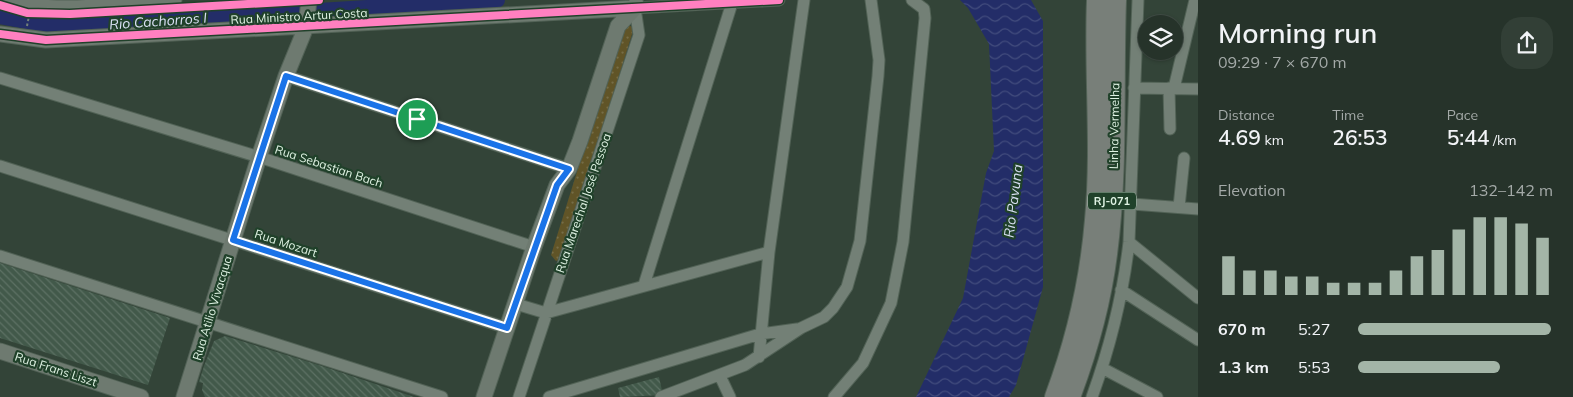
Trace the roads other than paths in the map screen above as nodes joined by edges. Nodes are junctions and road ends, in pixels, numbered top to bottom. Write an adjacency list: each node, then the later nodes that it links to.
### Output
1 (3, 0): 2 (street)
2 (174, 0)
3 (309, 0): 14 (street, Rua Atilio Vivacqua)
4 (778, 0): 12 (street, Rua Ministro Artur Costa)
5 (804, 0): 32 (street)
6 (871, 0): 41 (street)
7 (912, 0): 57 (street)
8 (1097, 0): 58 (highway, Linha Vermelha / RJ-071)
9 (1116, 0): 59 (highway, Linha Vermelha / RJ-071)
10 (1138, 0): 18 (street)
11 (1195, 0): 19 (street)
12 (732, 3): 13 (street, Rua Ministro Artur Costa); 34 (street)
13 (636, 4): 14 (street, Rua Ministro Artur Costa); 25 (street, Rua Marechal José Pessoa); 38 (street, Rua Marechal José Pessoa)
14 (307, 24): 15 (street, Rua Ministro Artur Costa); 16 (street, Rua Atilio Vivacqua)
15 (0, 34)
16 (286, 76): 22 (street, Rua Atilio Vivacqua); 25 (street)
17 (0, 78): 22 (street, Rua Sebastian Bach)
18 (1134, 88): 19 (street); 26 (street)
19 (1172, 88): 20 (street); 21 (street)
20 (1198, 89)
21 (1170, 129)
22 (259, 157): 29 (street, Rua Atilio Vivacqua); 31 (street, Rua Sebastian Bach)
23 (1184, 158): 27 (street)
24 (0, 166): 29 (street, Rua Mozart)
25 (569, 169): 31 (street, Rua Marechal José Pessoa)
26 (1132, 204): 27 (street); 30 (street)
27 (1179, 208): 28 (street)
28 (1198, 209)
29 (233, 240): 39 (street, Rua Atilio Vivacqua); 40 (street, Rua Mozart)
30 (1129, 242): 35 (street); 36 (street)
31 (534, 247): 37 (street, Rua Marechal José Pessoa)
32 (769, 252): 34 (street); 42 (street)
33 (0, 256): 39 (street)
34 (644, 284): 38 (street)
35 (1121, 290): 43 (street); 46 (street)
36 (1198, 298)
37 (516, 304): 38 (street); 40 (street, Rua Marechal José Pessoa)
38 (546, 313): 53 (street, Rua Marechal José Pessoa)
39 (208, 322): 50 (street, Rua Atilio Vivacqua); 51 (street)
40 (507, 328): 52 (street, Rua Marechal José Pessoa)
41 (801, 328): 42 (street); 45 (street)
42 (760, 334): 45 (street); 48 (street)
43 (1198, 340)
44 (0, 351): 49 (street, Rua Frans Liszt)
45 (759, 357): 47 (street)
46 (1102, 368): 60 (street); 61 (street)
47 (720, 376): 55 (street); 56 (street)
48 (588, 392): 54 (street)
49 (142, 397)
50 (184, 397)
51 (442, 397)
52 (484, 397)
53 (519, 397)
54 (549, 397)
55 (661, 397)
56 (730, 397)
57 (834, 397)
58 (1055, 397)
59 (1070, 397)
60 (1092, 397)
61 (1158, 397)

